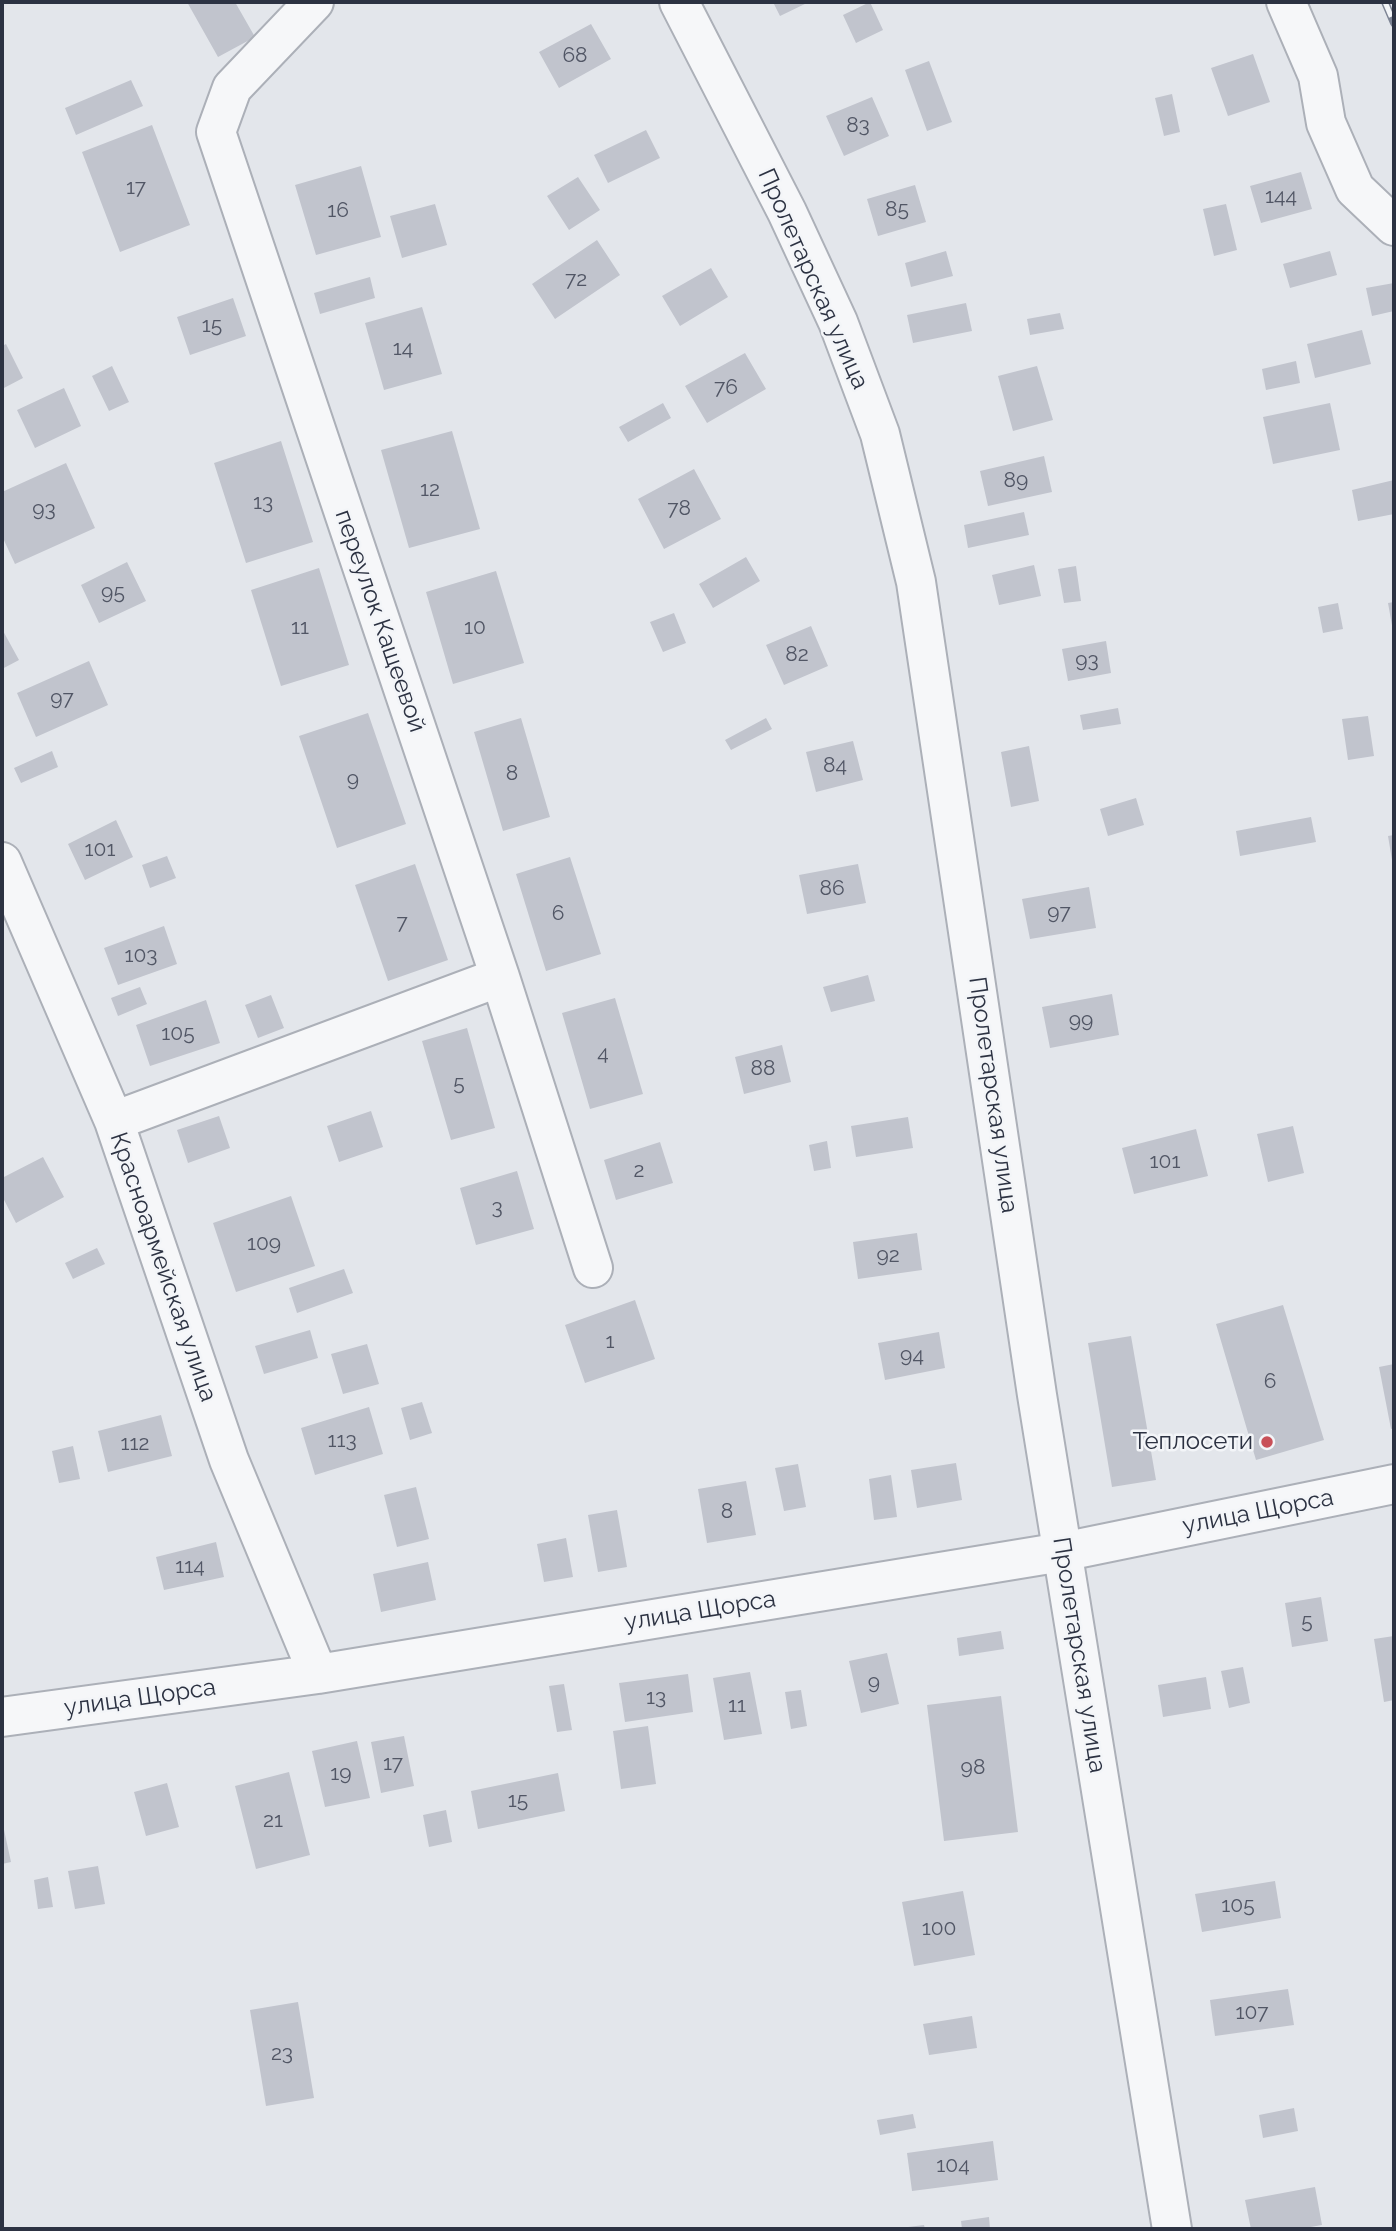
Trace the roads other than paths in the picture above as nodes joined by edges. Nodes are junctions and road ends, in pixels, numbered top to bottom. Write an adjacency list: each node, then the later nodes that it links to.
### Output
1 (314, 2): 6 (street, переулок Кащеевой)
2 (679, 2): 10 (street, Пролетарская улица)
3 (1286, 2): 4 (street)
4 (1394, 226)
5 (2, 862): 7 (street, Красноармейская улица)
6 (500, 977): 7 (street); 8 (street, переулок Кащеевой)
7 (114, 1121): 11 (street, Красноармейская улица)
8 (593, 1268)
9 (1394, 1484): 10 (street, улица Щорса)
10 (1062, 1552): 11 (street, улица Щорса); 13 (street, Пролетарская улица)
11 (318, 1674): 12 (street, улица Щорса)
12 (2, 1717)
13 (1172, 2229)

